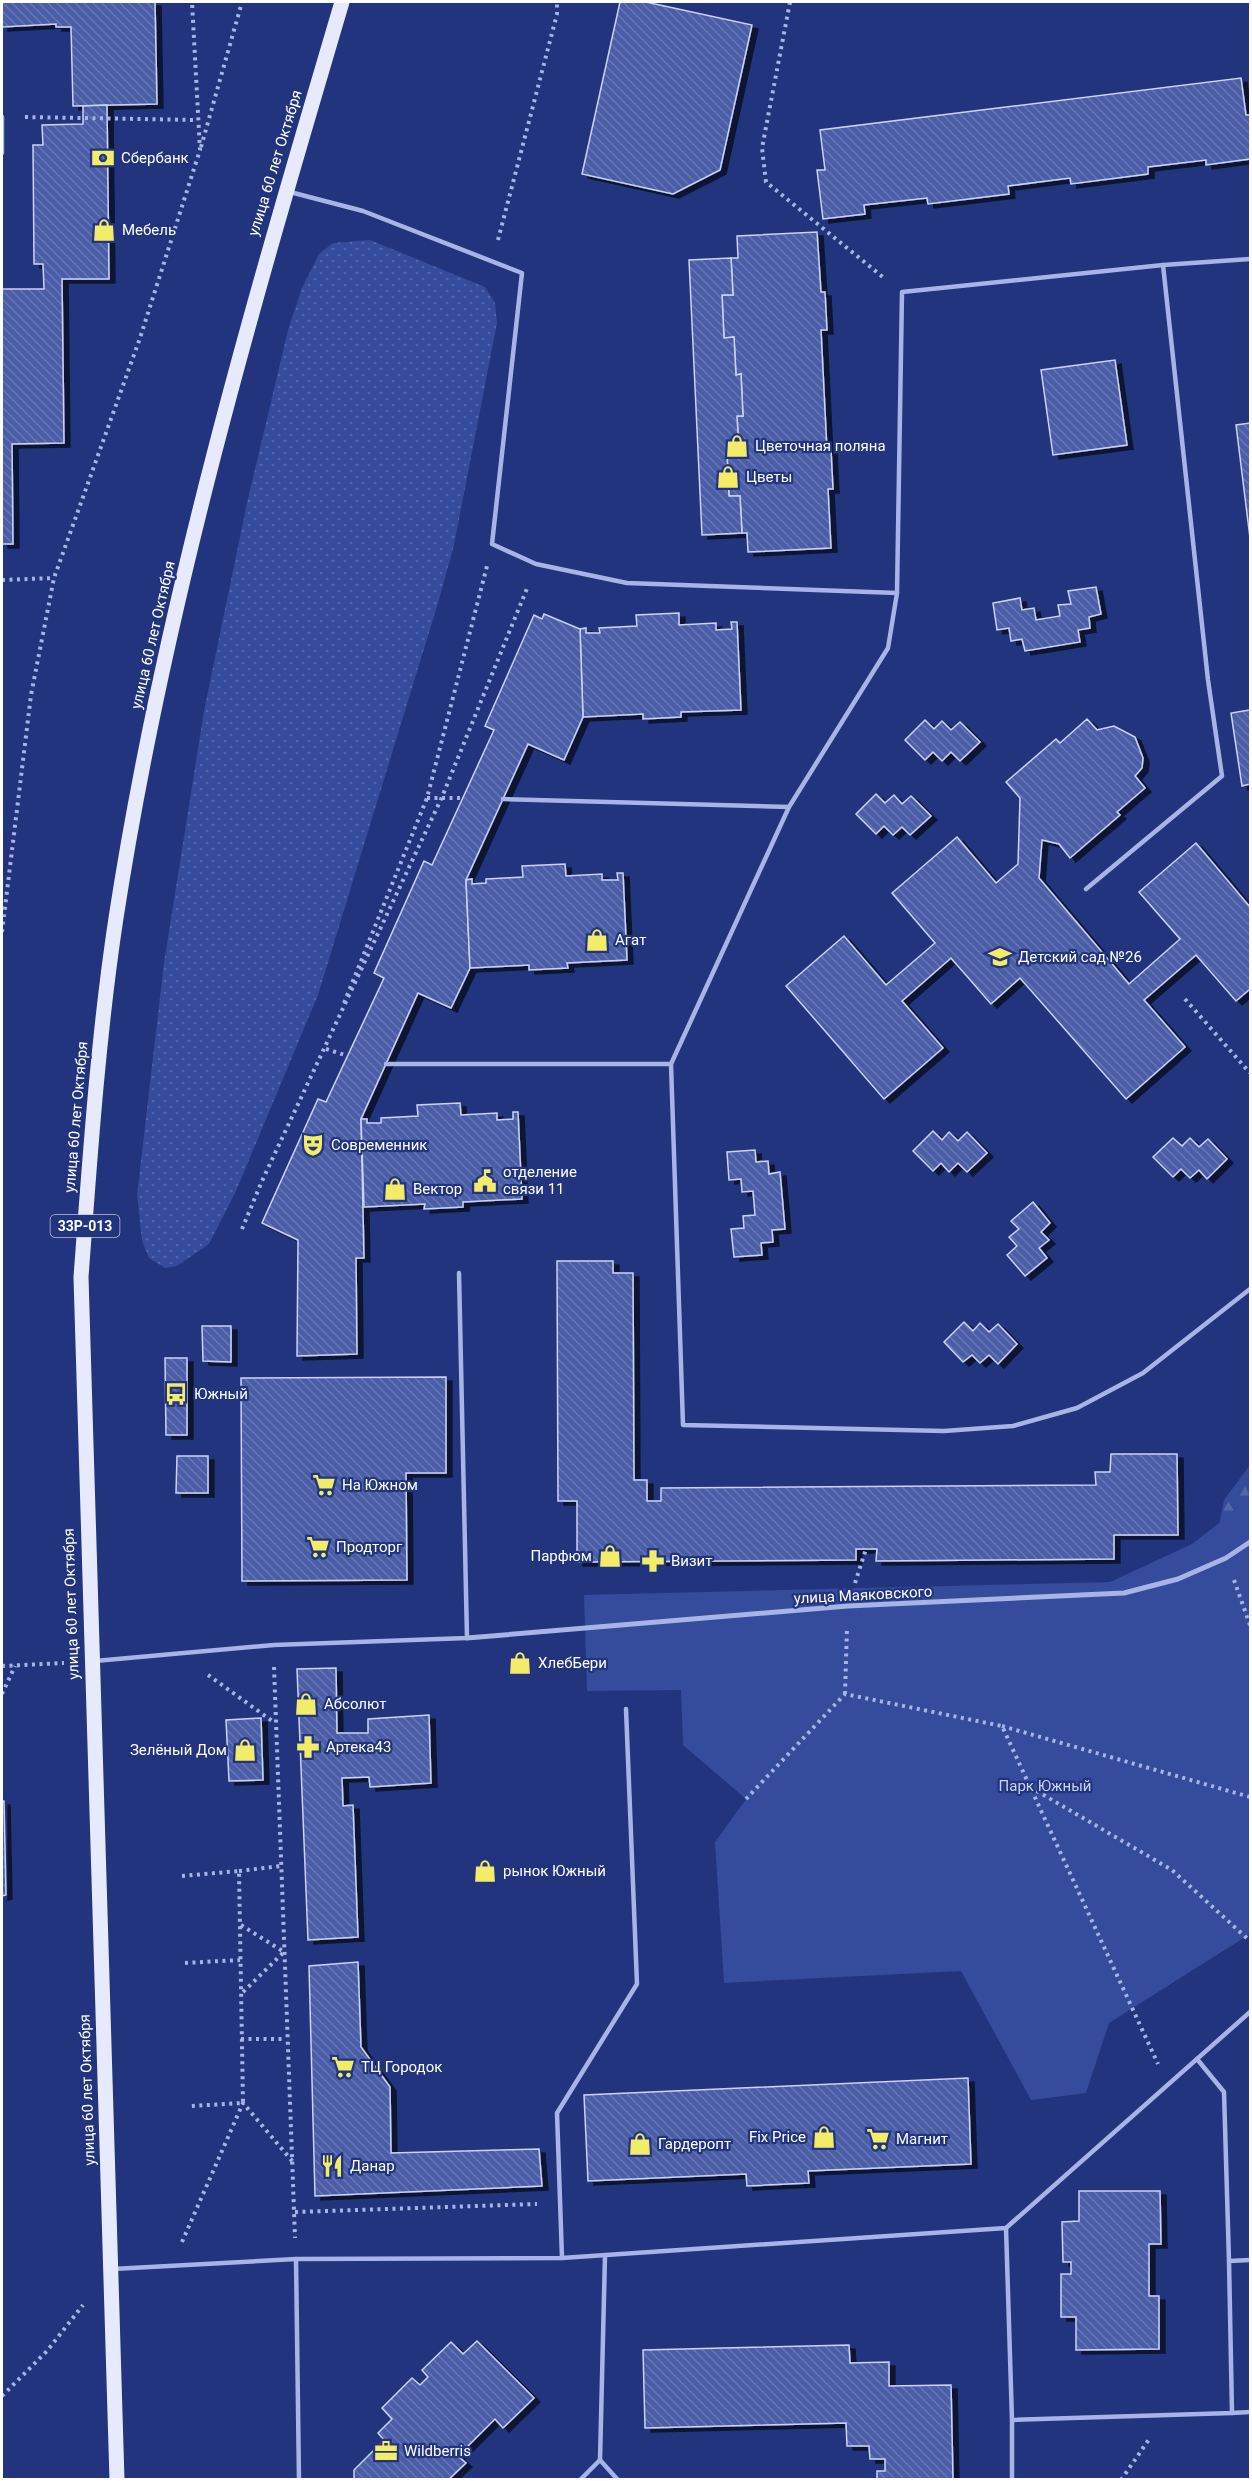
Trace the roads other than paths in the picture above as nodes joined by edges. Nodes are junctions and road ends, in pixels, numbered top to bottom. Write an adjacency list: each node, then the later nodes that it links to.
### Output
1 (342, 2): 4 (main road, улица 60 лет Октября / 33Р-013)
2 (3, 117): 3 (lane)
3 (2, 153)
4 (284, 191): 7 (lane); 17 (main road, улица 60 лет Октября / 33Р-013)
5 (1251, 259): 6 (lane)
6 (1163, 265): 7 (lane); 10 (lane)
7 (897, 593): 9 (lane)
8 (502, 799): 9 (lane)
9 (789, 807): 12 (lane)
10 (1086, 889)
11 (386, 1064): 12 (lane)
12 (671, 1064): 14 (lane)
13 (459, 1273): 16 (lane)
14 (1251, 1289)
15 (1251, 1542): 16 (street, улица Маяковского)
16 (467, 1638): 17 (lane)
17 (91, 1662): 27 (main road, улица 60 лет Октября / 33Р-013)
18 (626, 1709): 23 (lane)
19 (1251, 2012): 20 (lane)
20 (1197, 2059): 21 (lane); 26 (lane)
21 (1006, 2228): 22 (lane); 30 (lane)
22 (605, 2256): 23 (lane); 31 (lane)
23 (562, 2258): 24 (lane)
24 (296, 2259): 27 (lane); 33 (lane)
25 (1251, 2260): 26 (lane)
26 (1229, 2261): 29 (lane)
27 (111, 2269): 32 (main road, улица 60 лет Октября / 33Р-013)
28 (1251, 2412): 29 (lane)
29 (1232, 2413): 30 (lane)
30 (1012, 2420): 36 (lane)
31 (600, 2460): 34 (lane); 35 (lane)
32 (117, 2480)
33 (298, 2480)
34 (580, 2480)
35 (618, 2480)
36 (1012, 2480)

